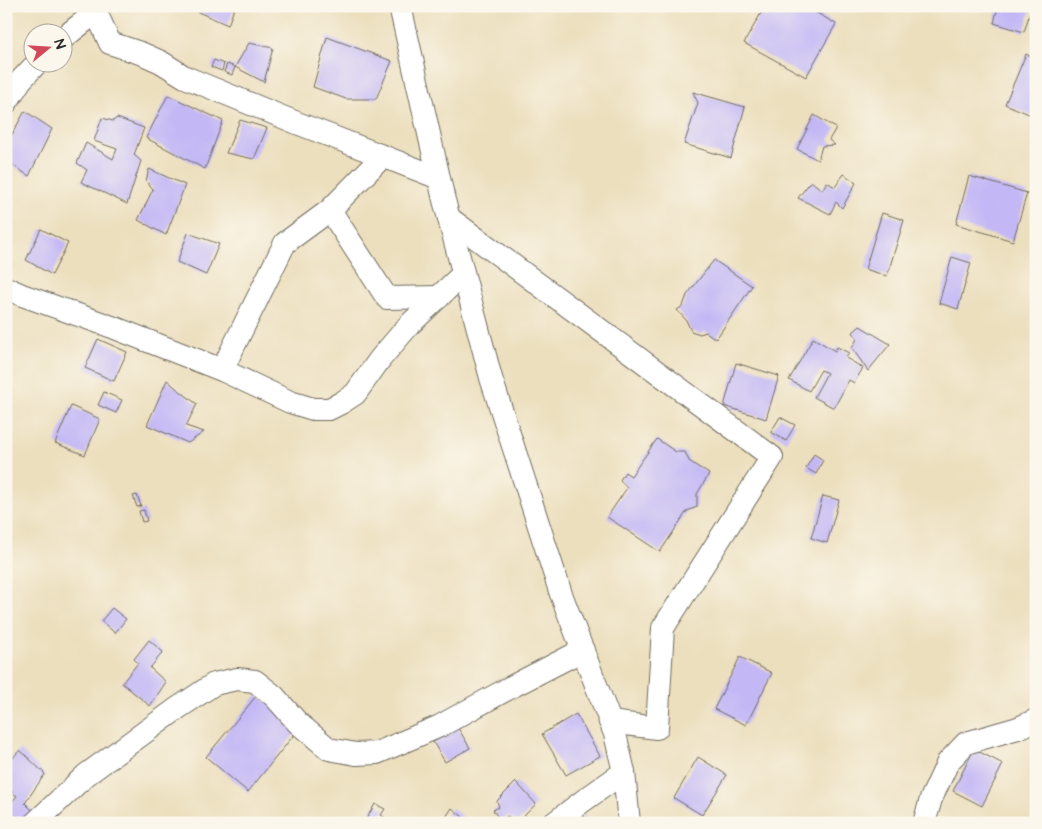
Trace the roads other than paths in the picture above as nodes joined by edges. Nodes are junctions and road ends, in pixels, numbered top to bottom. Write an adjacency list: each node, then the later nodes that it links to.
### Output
1 (400, 6): 7 (street)
2 (97, 9): 3 (street); 6 (street)
3 (72, 30)
4 (29, 72): 5 (street)
5 (6, 103)
6 (383, 156): 7 (street); 8 (street)
7 (439, 178): 9 (street)
8 (330, 210): 12 (street); 13 (street)
9 (449, 218): 10 (street); 16 (street)
10 (464, 274): 12 (street); 14 (street)
11 (6, 288): 13 (street)
12 (439, 297): 13 (street)
13 (222, 370)
14 (582, 650): 16 (street); 18 (street)
15 (1036, 720): 21 (street)
16 (610, 722): 17 (street)
17 (624, 772): 19 (street); 20 (street)
18 (34, 823)
19 (554, 823)
20 (629, 823)
21 (924, 823)

